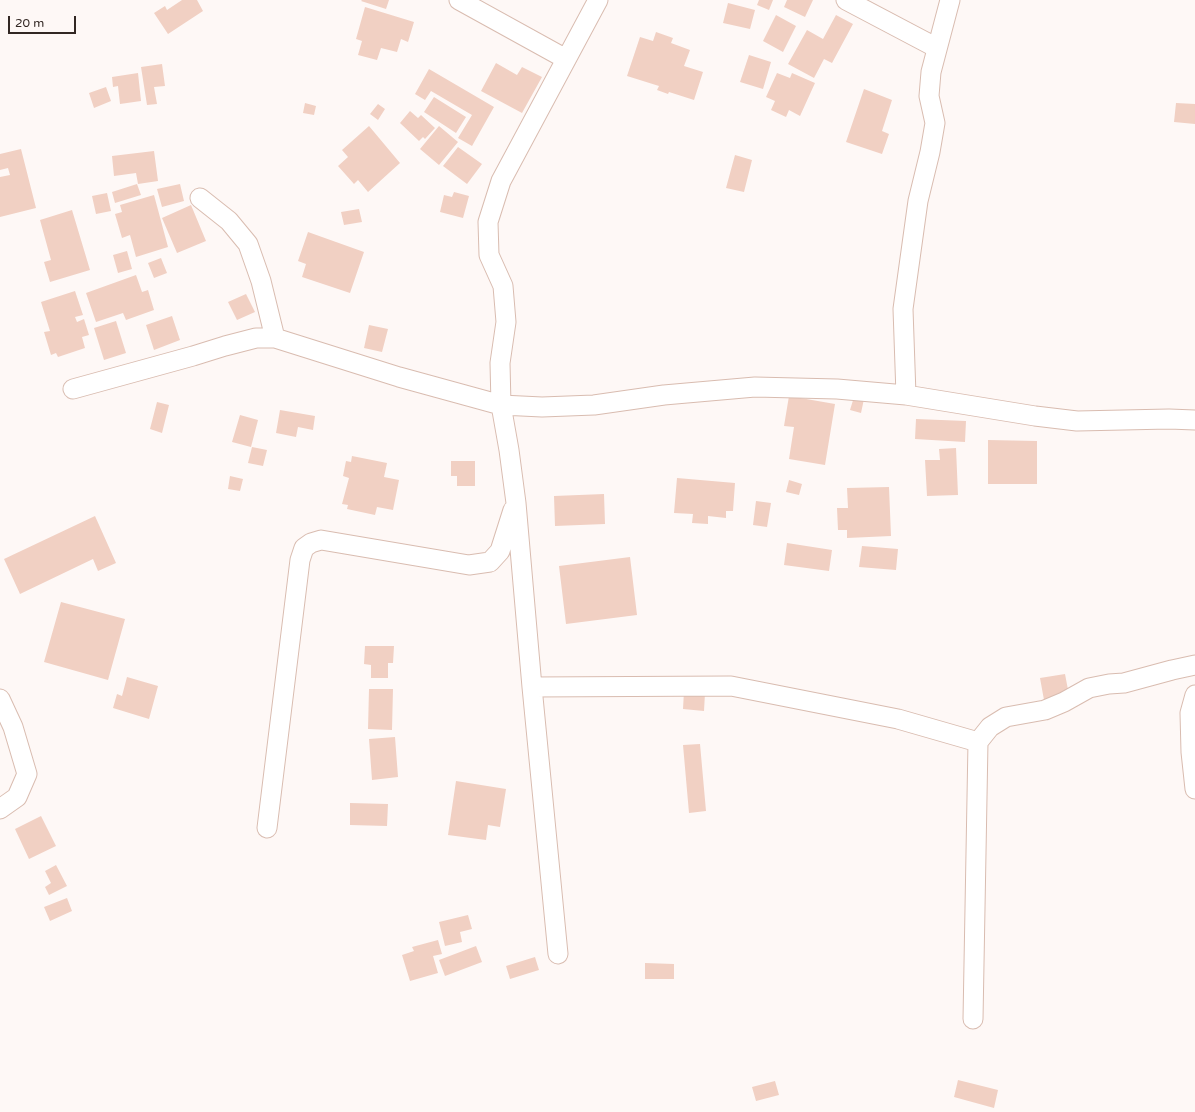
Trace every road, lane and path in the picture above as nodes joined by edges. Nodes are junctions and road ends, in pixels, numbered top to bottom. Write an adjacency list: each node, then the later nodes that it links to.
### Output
1 (459, 0): 6 (street)
2 (598, 0): 6 (street)
3 (846, 0): 5 (street)
4 (950, 0): 5 (street)
5 (937, 48): 10 (street)
6 (566, 59): 11 (street)
7 (200, 198): 8 (street)
8 (275, 338): 9 (street); 11 (street)
9 (73, 389)
10 (906, 395): 11 (street); 12 (street)
11 (501, 405): 13 (street)
12 (1195, 420)
13 (516, 502): 15 (street); 21 (street)
14 (1195, 666): 18 (street)
15 (532, 687): 18 (street); 22 (street)
16 (1195, 695): 19 (street)
17 (0, 699): 20 (street)
18 (978, 742): 23 (street)
19 (1195, 789)
20 (0, 809)
21 (267, 828)
22 (558, 954)
23 (973, 1019)

